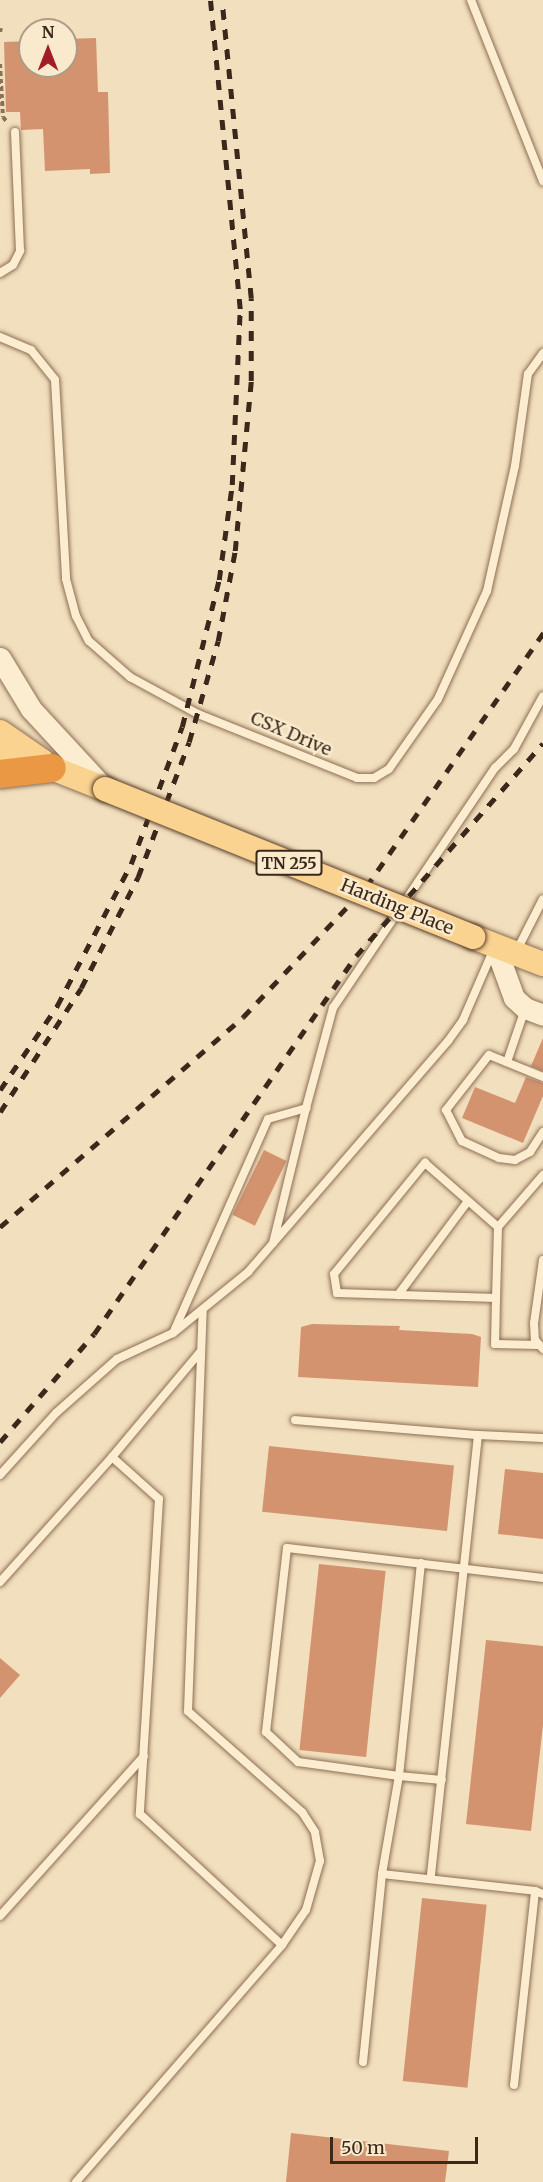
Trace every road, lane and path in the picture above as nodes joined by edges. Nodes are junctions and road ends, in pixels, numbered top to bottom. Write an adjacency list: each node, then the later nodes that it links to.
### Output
1 (471, 0): 4 (lane)
2 (0, 64): 3 (path)
3 (15, 132): 5 (lane)
4 (543, 181)
5 (0, 273)
6 (0, 337): 7 (lane, CSX Drive)
7 (543, 353)
8 (0, 658): 12 (main road, TN 255)
9 (543, 696): 19 (lane)
10 (0, 732): 12 (main road, Harding Place / TN 255)
11 (0, 757): 12 (main road, Harding Place / TN 255)
12 (58, 758): 13 (highway); 15 (main road, Harding Place / TN 255, bridge)
13 (0, 774)
14 (543, 899): 15 (lane)
15 (525, 956): 16 (main road); 24 (lane)
16 (534, 1012): 17 (lane)
17 (507, 1062): 18 (lane); 20 (lane)
18 (543, 1077)
19 (306, 1108): 24 (lane); 29 (lane)
20 (543, 1132)
21 (543, 1175): 23 (lane)
22 (468, 1201): 23 (lane); 26 (lane); 26 (lane)
23 (498, 1227): 27 (lane)
24 (273, 1244): 28 (lane)
25 (543, 1260): 30 (lane)
26 (398, 1295): 27 (lane)
27 (496, 1298): 30 (lane)
28 (202, 1310): 29 (lane); 31 (lane)
29 (173, 1333): 36 (lane)
30 (541, 1347)
31 (201, 1352): 35 (lane); 49 (lane)
32 (296, 1420): 33 (lane)
33 (477, 1435): 34 (lane); 38 (lane)
34 (543, 1438)
35 (112, 1457): 40 (lane); 41 (lane)
36 (0, 1475)
37 (421, 1563): 38 (lane); 42 (lane); 42 (lane)
38 (465, 1569): 39 (lane); 43 (lane)
39 (543, 1578)
40 (0, 1582)
41 (144, 1756): 48 (lane); 49 (lane)
42 (399, 1776): 43 (lane); 44 (lane)
43 (442, 1780): 45 (lane)
44 (382, 1874): 45 (lane); 50 (lane)
45 (431, 1878): 46 (lane)
46 (535, 1891): 47 (lane); 51 (lane)
47 (543, 1894)
48 (0, 1916)
49 (282, 1945): 52 (lane)
50 (363, 2062)
51 (514, 2085)
52 (76, 2182)

